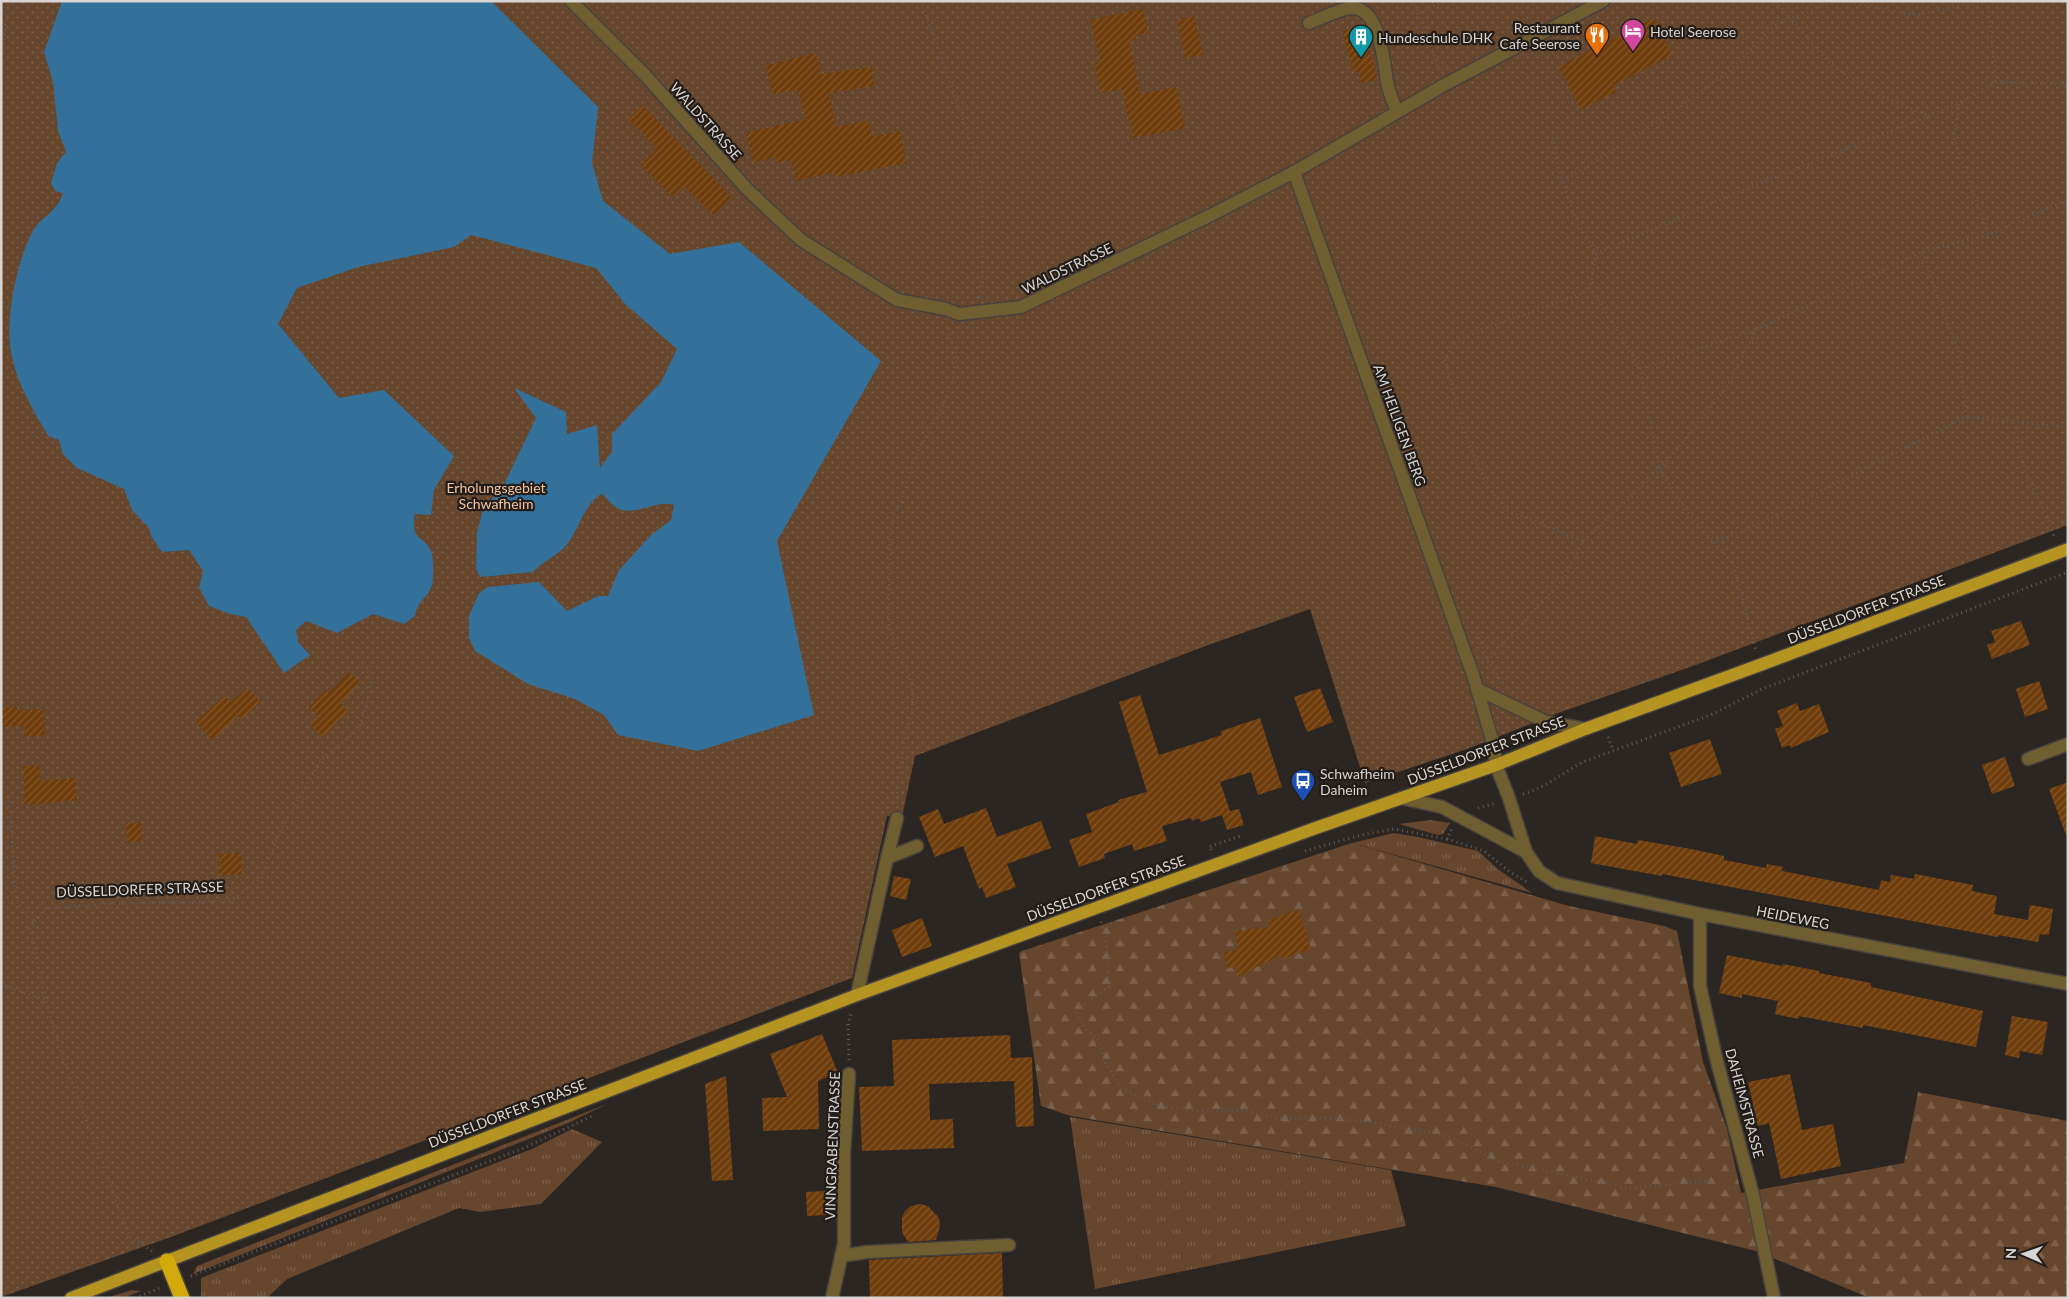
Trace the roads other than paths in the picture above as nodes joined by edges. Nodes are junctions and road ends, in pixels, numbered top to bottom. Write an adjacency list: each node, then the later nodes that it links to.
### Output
1 (571, 1): 5 (street, WALDSTRASSE)
2 (1603, 1): 4 (street, WALDSTRASSE)
3 (1309, 23): 4 (street)
4 (1397, 112): 5 (street, WALDSTRASSE)
5 (1294, 172): 7 (street, AM HEILIGEN BERG)
6 (2064, 550): 8 (main road, DÜSSELDORFER STRASSE)
7 (1477, 689): 8 (street); 11 (street, AM HEILIGEN BERG)
8 (1585, 729): 11 (main road, DÜSSELDORFER STRASSE)
9 (2068, 744): 10 (street)
10 (2028, 759)
11 (1496, 765): 12 (main road, DÜSSELDORFER STRASSE); 15 (street, HEIDEWEG)
12 (1401, 798): 15 (street, HEIDEWEG); 19 (main road, DÜSSELDORFER STRASSE)
13 (897, 818): 16 (street)
14 (918, 846): 16 (street)
15 (1526, 852): 17 (street, HEIDEWEG)
16 (887, 858): 19 (street)
17 (1700, 914): 18 (street, HEIDEWEG); 27 (street, DAHEIMSTRASSE)
18 (2068, 984)
19 (858, 995): 23 (main road, DÜSSELDORFER STRASSE)
20 (850, 1074): 22 (street, VINNGRABENSTRASSE)
21 (1009, 1245): 22 (street)
22 (842, 1256): 26 (street, VINNGRABENSTRASSE)
23 (167, 1260): 24 (main road, DÜSSELDORFER STRASSE); 25 (highway)
24 (71, 1298)
25 (182, 1298)
26 (832, 1298)
27 (1774, 1298)

